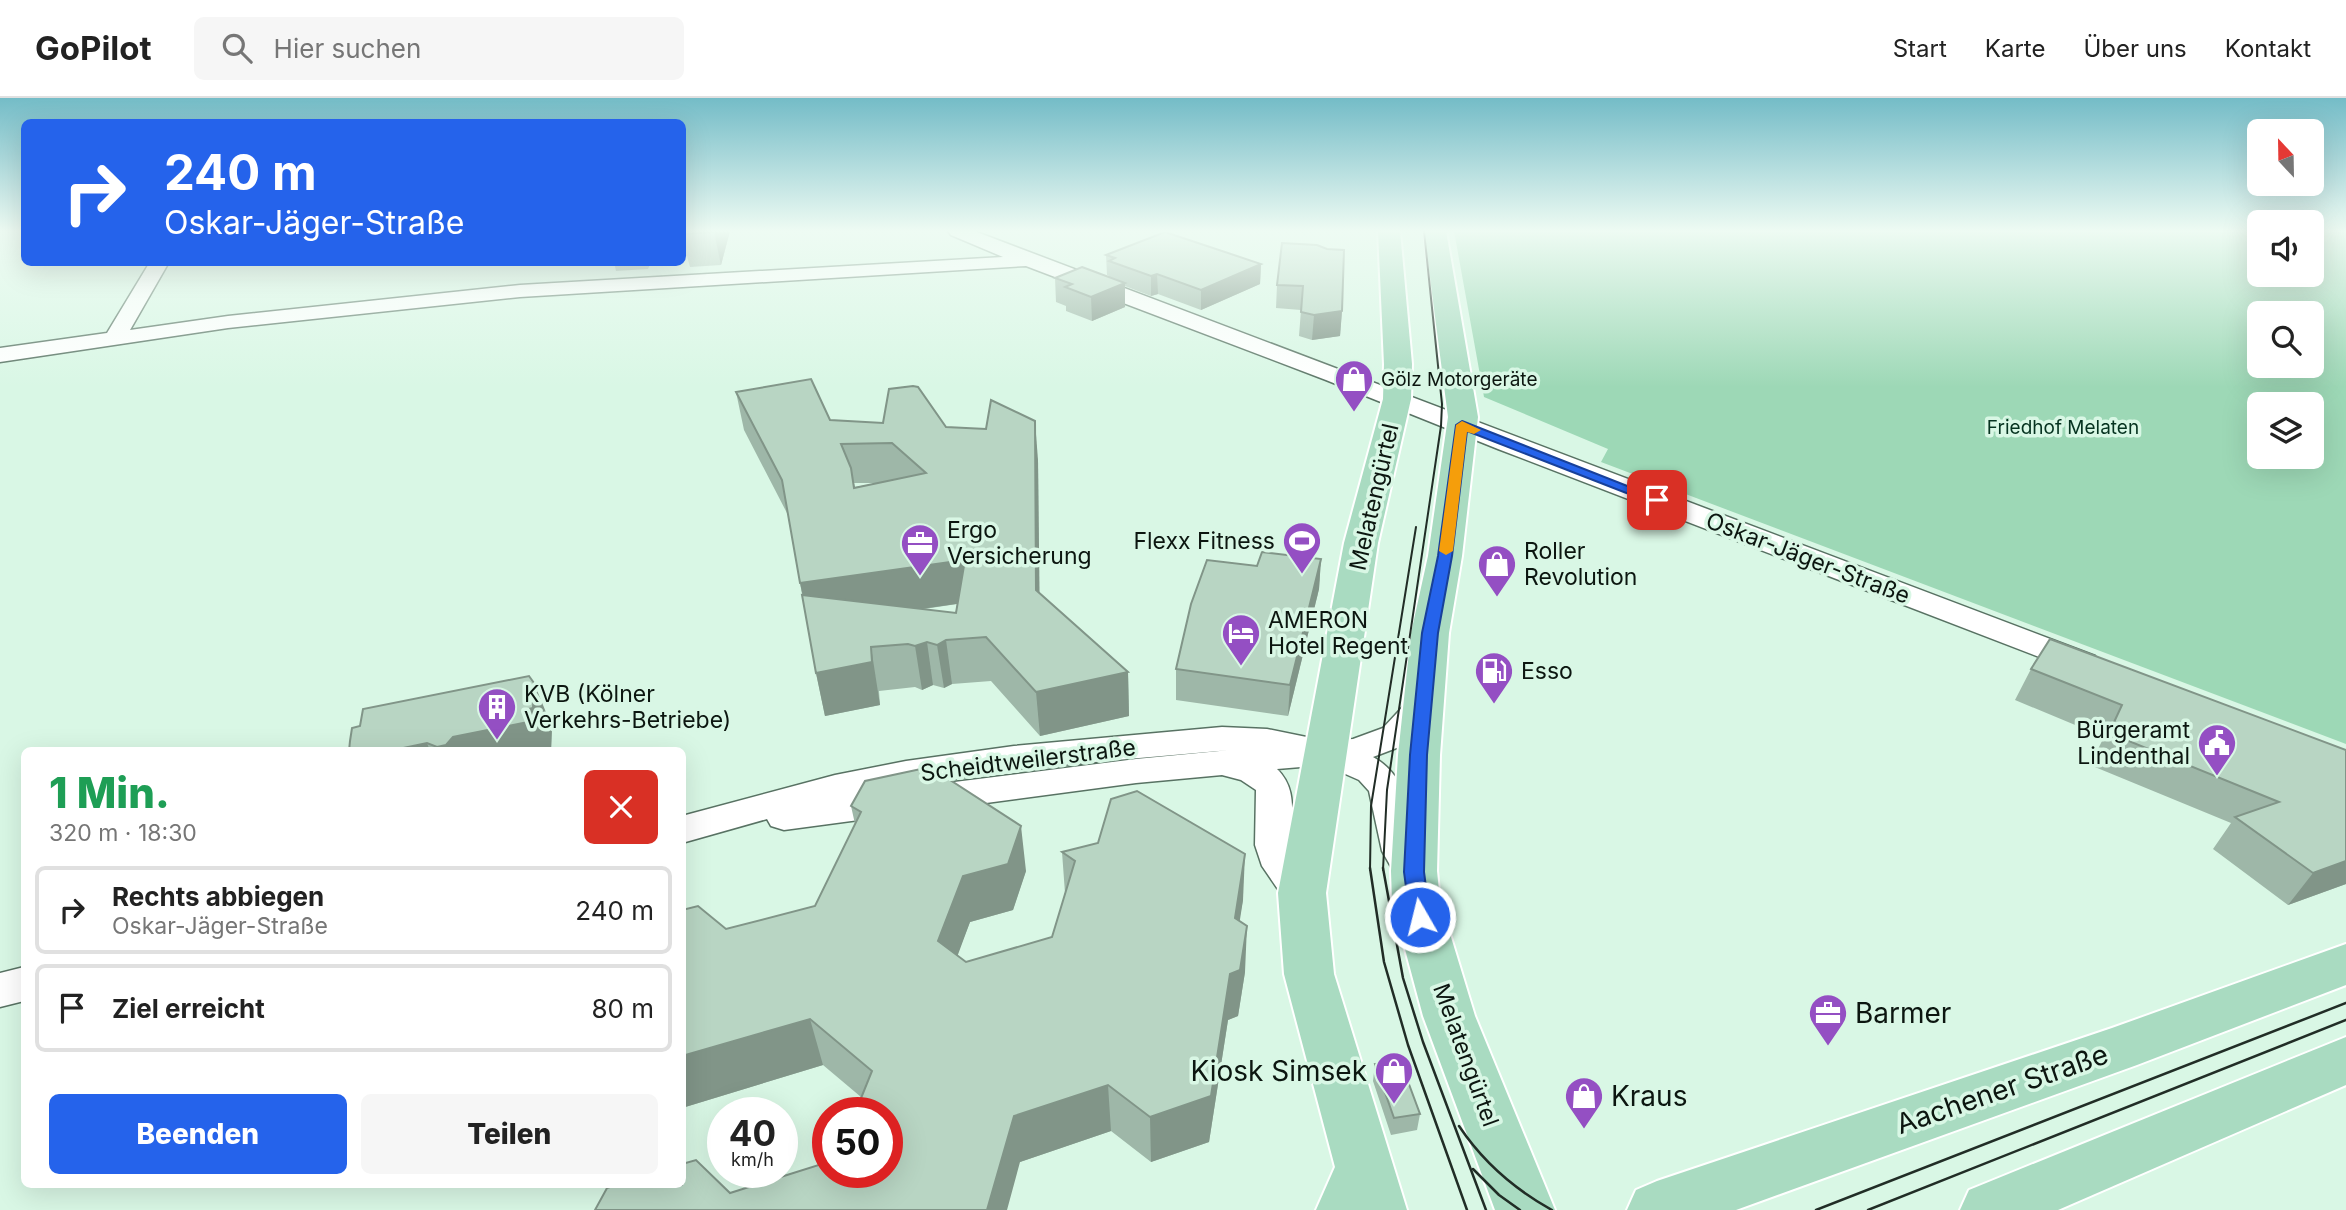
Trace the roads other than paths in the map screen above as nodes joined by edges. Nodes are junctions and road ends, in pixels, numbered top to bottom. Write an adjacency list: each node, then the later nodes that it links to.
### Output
1 (148, 283): 6 (street)
2 (658, 283): 6 (street)
3 (1088, 283): 9 (street, Oskar-Jäger-Straße)
4 (1392, 283): 8 (main road, Melatengürtel)
5 (1444, 283): 11 (main road, Melatengürtel)
6 (114, 339): 7 (street)
7 (0, 355)
8 (1398, 365): 9 (street); 10 (main road, Melatengürtel)
9 (1334, 375): 10 (street, Oskar-Jäger-Straße)
10 (1397, 399): 11 (street, Oskar-Jäger-Straße); 14 (main road, Melatengürtel)
11 (1462, 425): 12 (street, Oskar-Jäger-Straße); 13 (main road, Melatengürtel)
12 (2113, 674)
13 (1424, 705): 14 (street, Scheidtweilerstraße); 17 (main road, Melatengürtel)
14 (1329, 738): 15 (street, Scheidtweilerstraße); 16 (street, Scheidtweilerstraße); 17 (street, Scheidtweilerstraße); 18 (main road, Melatengürtel)
15 (1222, 764): 16 (street, Scheidtweilerstraße); 18 (street, Scheidtweilerstraße)
16 (691, 828)
17 (1414, 872): 24 (main road, Melatengürtel)
18 (1302, 893): 23 (main road, Melatengürtel)
19 (2346, 964): 25 (main road, Aachener Straße)
20 (21, 985): 21 (street)
21 (0, 990)
22 (2346, 1060): 26 (main road)
23 (1363, 1195)
24 (1525, 1210)
25 (1657, 1210)
26 (1990, 1210)

